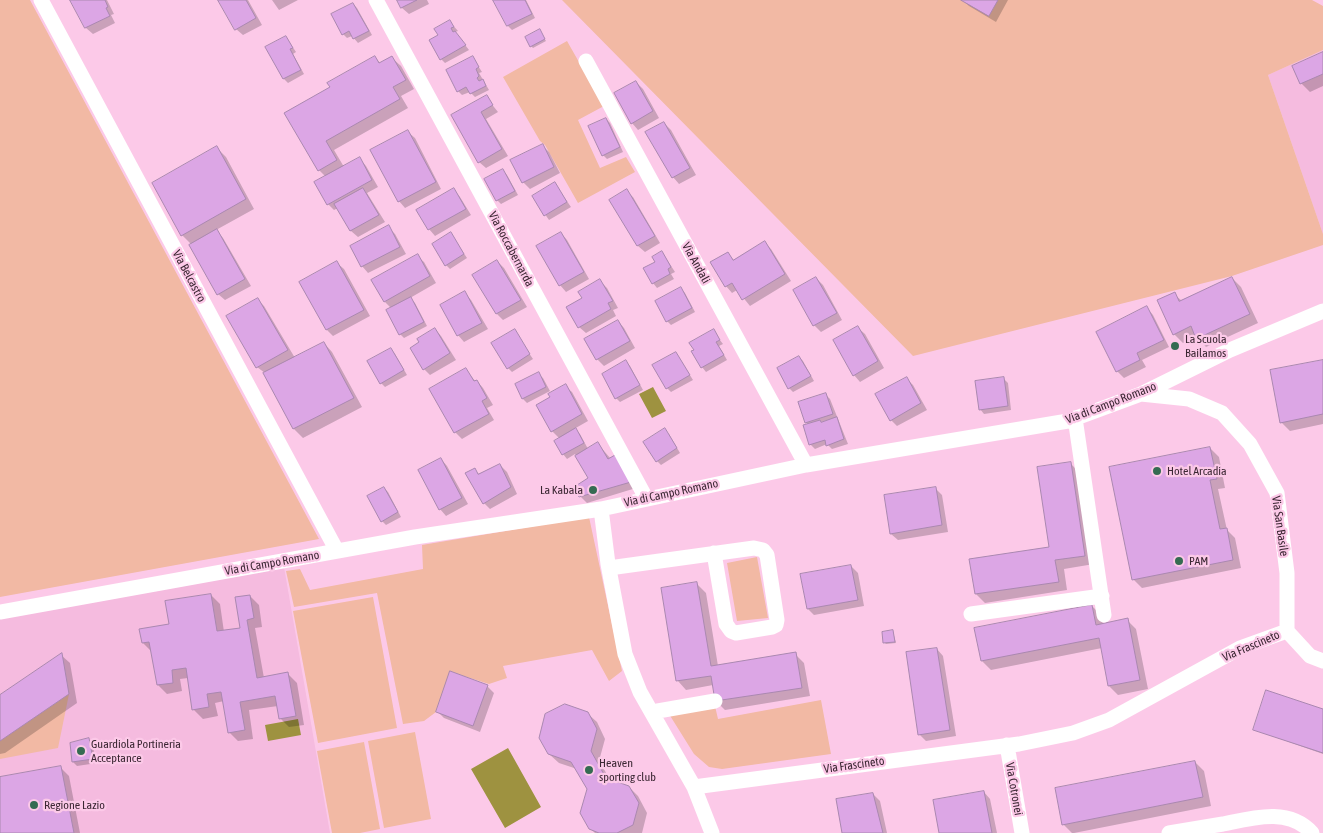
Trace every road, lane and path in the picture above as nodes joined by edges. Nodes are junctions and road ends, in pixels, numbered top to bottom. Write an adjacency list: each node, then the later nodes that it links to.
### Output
1 (41, 0): 10 (street, Via Belcastro)
2 (376, 0): 8 (street, Via Roccabernarda)
3 (586, 61): 7 (street, Via Andali)
4 (1323, 311): 5 (street, Via di Campo Romano)
5 (1141, 394): 6 (street, Via di Campo Romano); 17 (street, Via San Basile)
6 (1075, 418): 7 (street, Via di Campo Romano); 13 (street)
7 (806, 465): 8 (street, Via di Campo Romano)
8 (646, 498): 9 (street, Via di Campo Romano)
9 (601, 508): 10 (street, Via di Campo Romano); 12 (street)
10 (337, 551): 14 (street, Via di Campo Romano)
11 (714, 554): 11 (street); 12 (street)
12 (609, 568): 20 (street)
13 (1102, 596): 15 (street); 16 (street)
14 (0, 612)
15 (971, 614)
16 (1104, 615)
17 (1287, 631): 18 (street); 21 (street, Via Frascineto)
18 (1323, 661)
19 (715, 701): 20 (street)
20 (652, 712): 22 (street)
21 (1007, 745): 22 (street, Via Frascineto); 24 (street, Via Cotronei)
22 (694, 787): 23 (street)
23 (712, 833)
24 (1022, 833)
25 (1169, 833): 26 (street)
26 (1312, 833)

